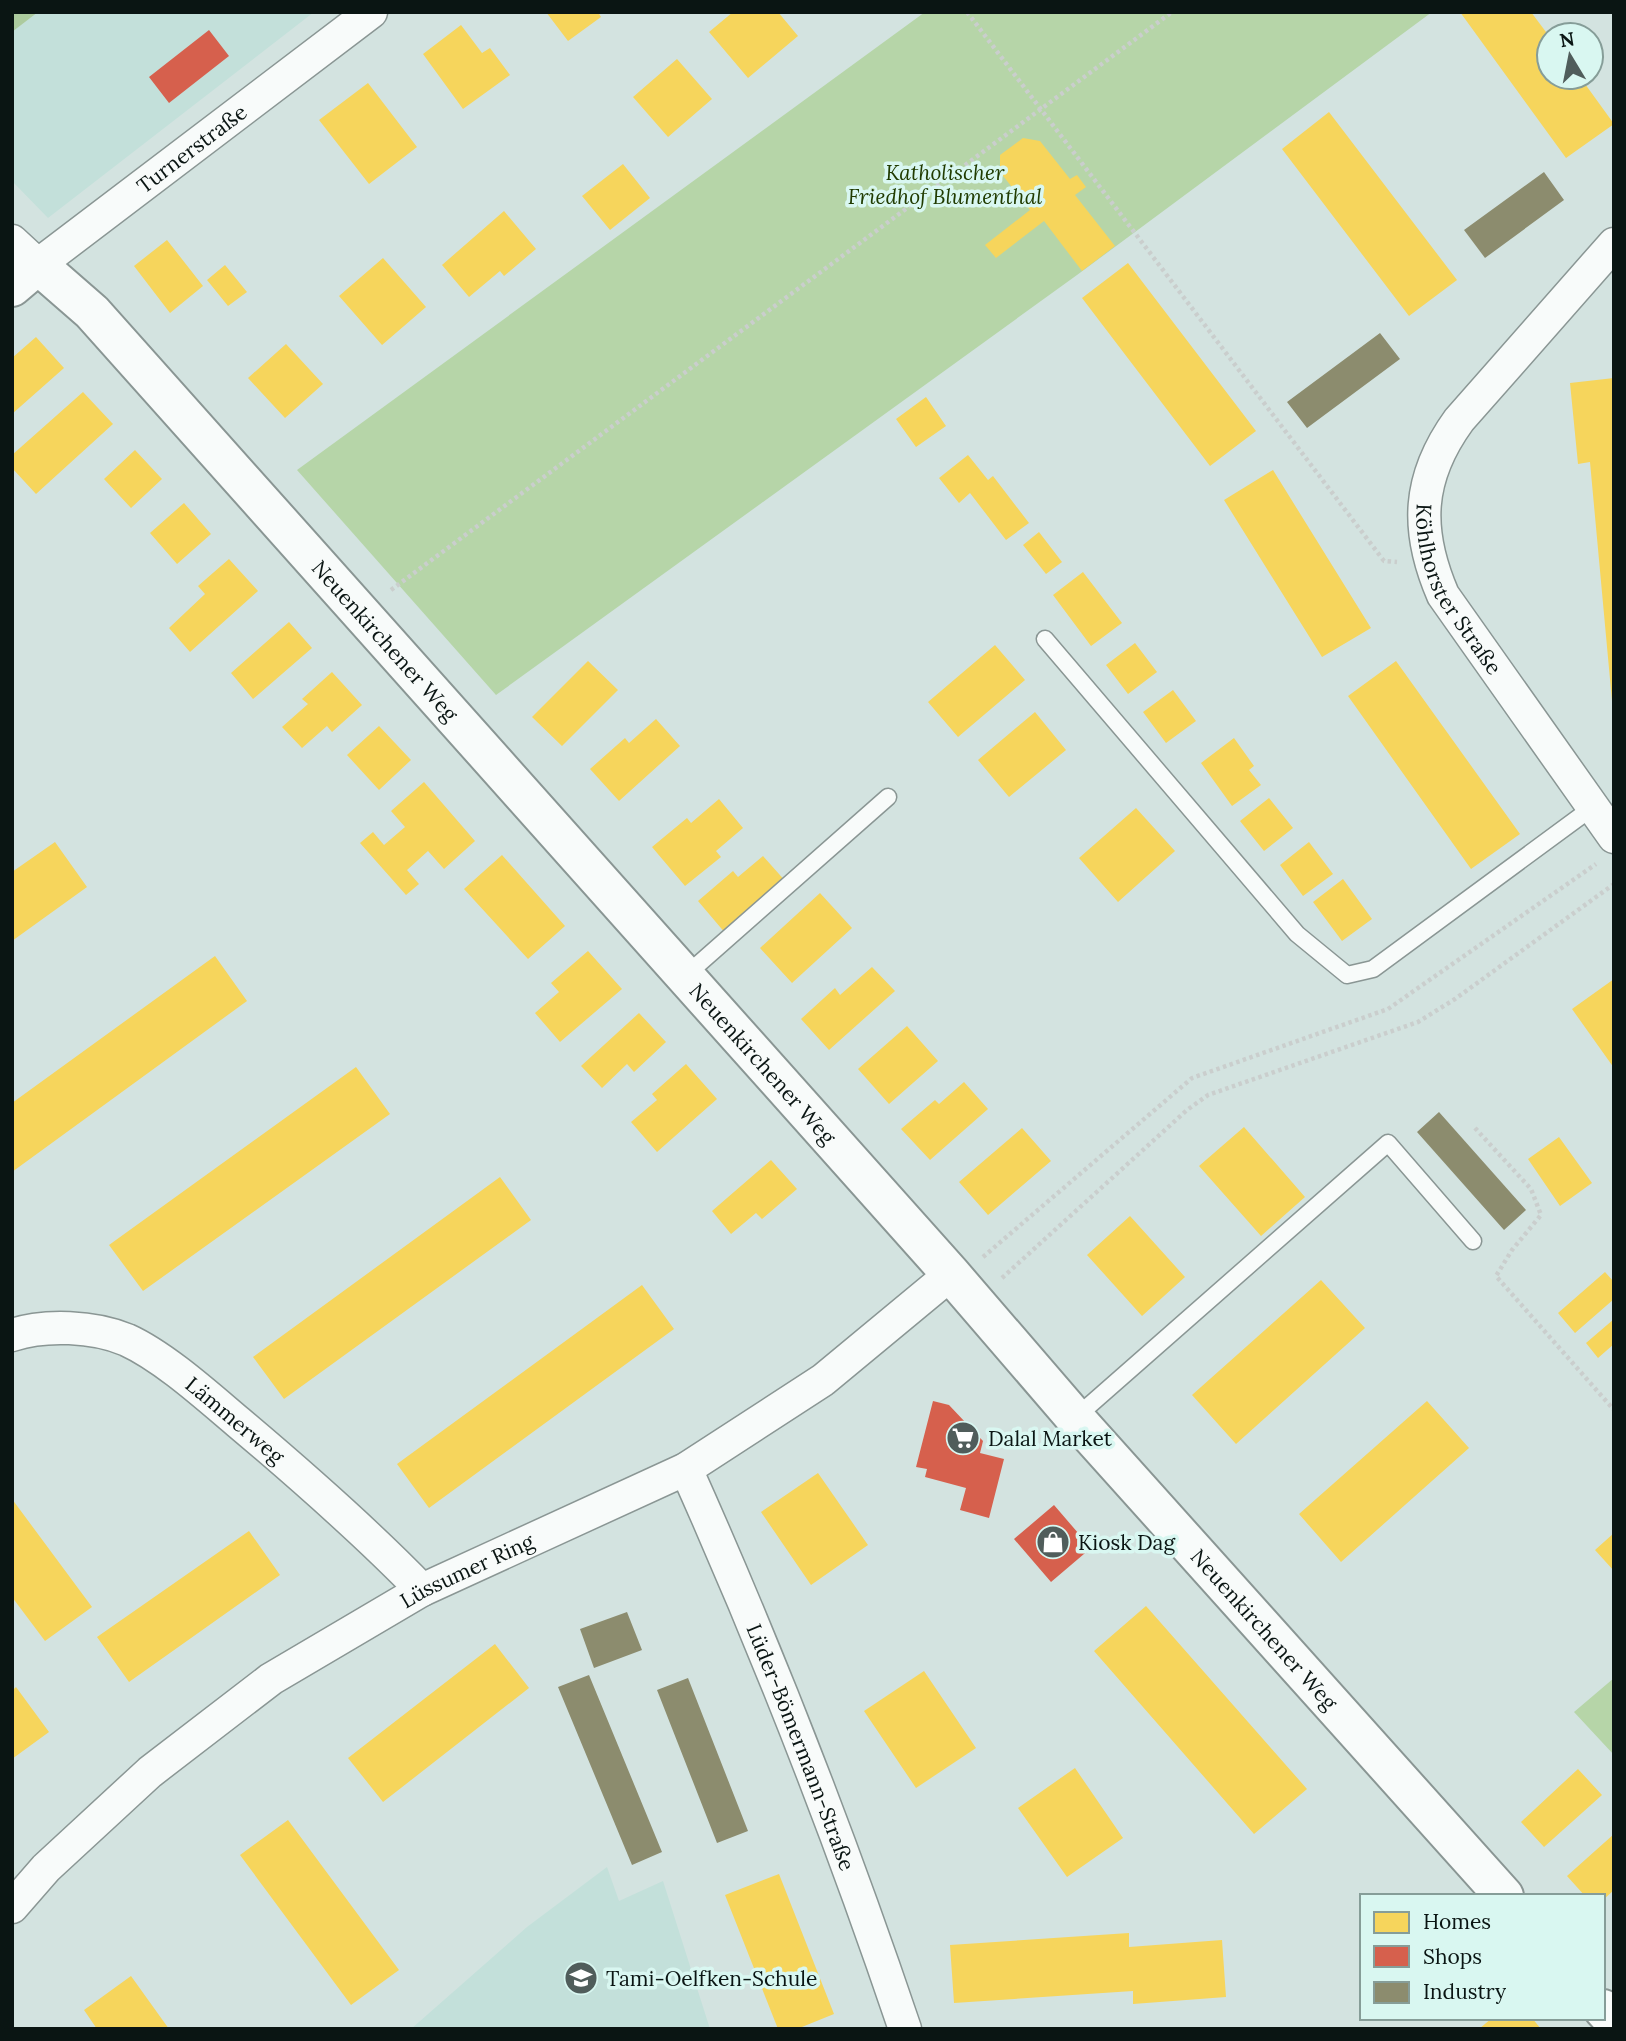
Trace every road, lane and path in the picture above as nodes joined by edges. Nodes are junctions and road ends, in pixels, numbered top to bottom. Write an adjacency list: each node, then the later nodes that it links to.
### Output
1 (371, 12): 6 (street, Turnerstraße)
2 (967, 12): 4 (path)
3 (1172, 12): 4 (path)
4 (1042, 110): 7 (path); 8 (path)
5 (1614, 244): 7 (street, Köhlhorster Straße)
6 (21, 264): 8 (street, Neuenkirchener Weg)
7 (1430, 564): 11 (street, Köhlhorster Straße)
8 (361, 613): 14 (street, Neuenkirchener Weg)
9 (1045, 639): 11 (lane)
10 (888, 797): 14 (lane)
11 (1593, 807): 12 (street, Köhlhorster Straße)
12 (1608, 849): 17 (path)
13 (1614, 884): 18 (path)
14 (685, 976): 17 (street, Neuenkirchener Weg)
15 (1475, 1128): 20 (path)
16 (1473, 1241): 21 (lane)
17 (951, 1274): 18 (street, Neuenkirchener Weg); 22 (street, Lüssumer Ring)
18 (975, 1303): 21 (street, Neuenkirchener Weg)
19 (12, 1335): 23 (street, Lämmerweg)
20 (1614, 1410)
21 (1075, 1418): 24 (street, Neuenkirchener Weg)
22 (686, 1469): 23 (street, Lüssumer Ring); 26 (street, Lüder-Bömermann-Straße)
23 (422, 1590): 25 (street, Lüssumer Ring)
24 (1502, 1894)
25 (12, 1907)
26 (905, 2029)

